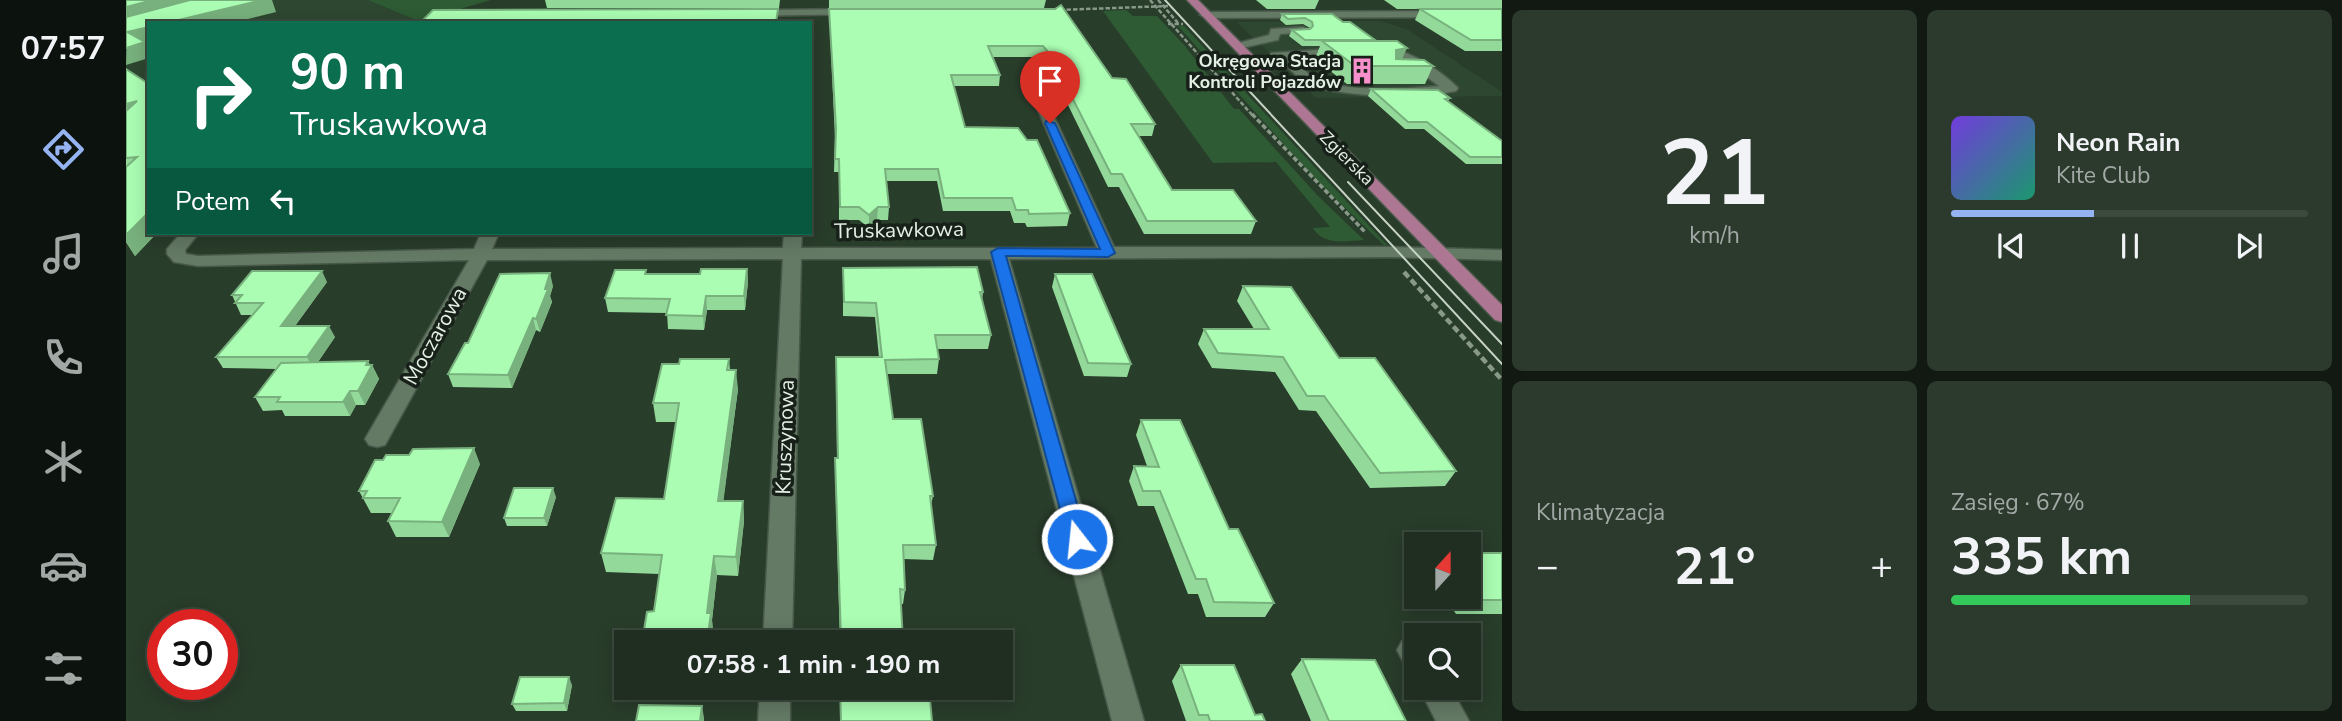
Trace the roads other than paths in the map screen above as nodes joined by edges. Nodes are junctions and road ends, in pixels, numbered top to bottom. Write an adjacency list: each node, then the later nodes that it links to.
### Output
1 (1192, 0): 6 (main road, Zgierska)
2 (734, 13): 3 (street)
3 (804, 13): 4 (street)
4 (875, 13)
5 (1502, 14): 7 (street)
6 (1206, 15): 7 (street); 10 (main road, Zgierska)
7 (1314, 16): 8 (street)
8 (1334, 30)
9 (1310, 34): 10 (street)
10 (1237, 45): 12 (main road, Zgierska)
11 (1282, 55): 12 (street); 13 (street); 20 (street)
12 (1247, 56): 19 (main road, Zgierska)
13 (1430, 71): 14 (street); 17 (street)
14 (1407, 72)
15 (1029, 75): 25 (street)
16 (1339, 77): 20 (street)
17 (1442, 79): 18 (street); 20 (street)
18 (1419, 80)
19 (1271, 81): 20 (street); 26 (main road, Zgierska)
20 (1311, 82)
21 (188, 235): 28 (street, Truskawkowa)
22 (489, 235): 28 (street, Moczarowa)
23 (793, 243): 24 (street, Truskawkowa); 28 (street, Truskawkowa); 31 (street, Kruszynowa)
24 (998, 252): 25 (street, Truskawkowa); 35 (street)
25 (1108, 253): 26 (street, Truskawkowa)
26 (1441, 254): 27 (street, Truskawkowa); 29 (main road, Zgierska)
27 (1502, 255)
28 (480, 256): 30 (street, Moczarowa)
29 (1502, 316)
30 (377, 439)
31 (777, 630)
32 (775, 700): 34 (street)
33 (1441, 700): 36 (street)
34 (774, 721)
35 (1128, 721)
36 (1453, 721)

